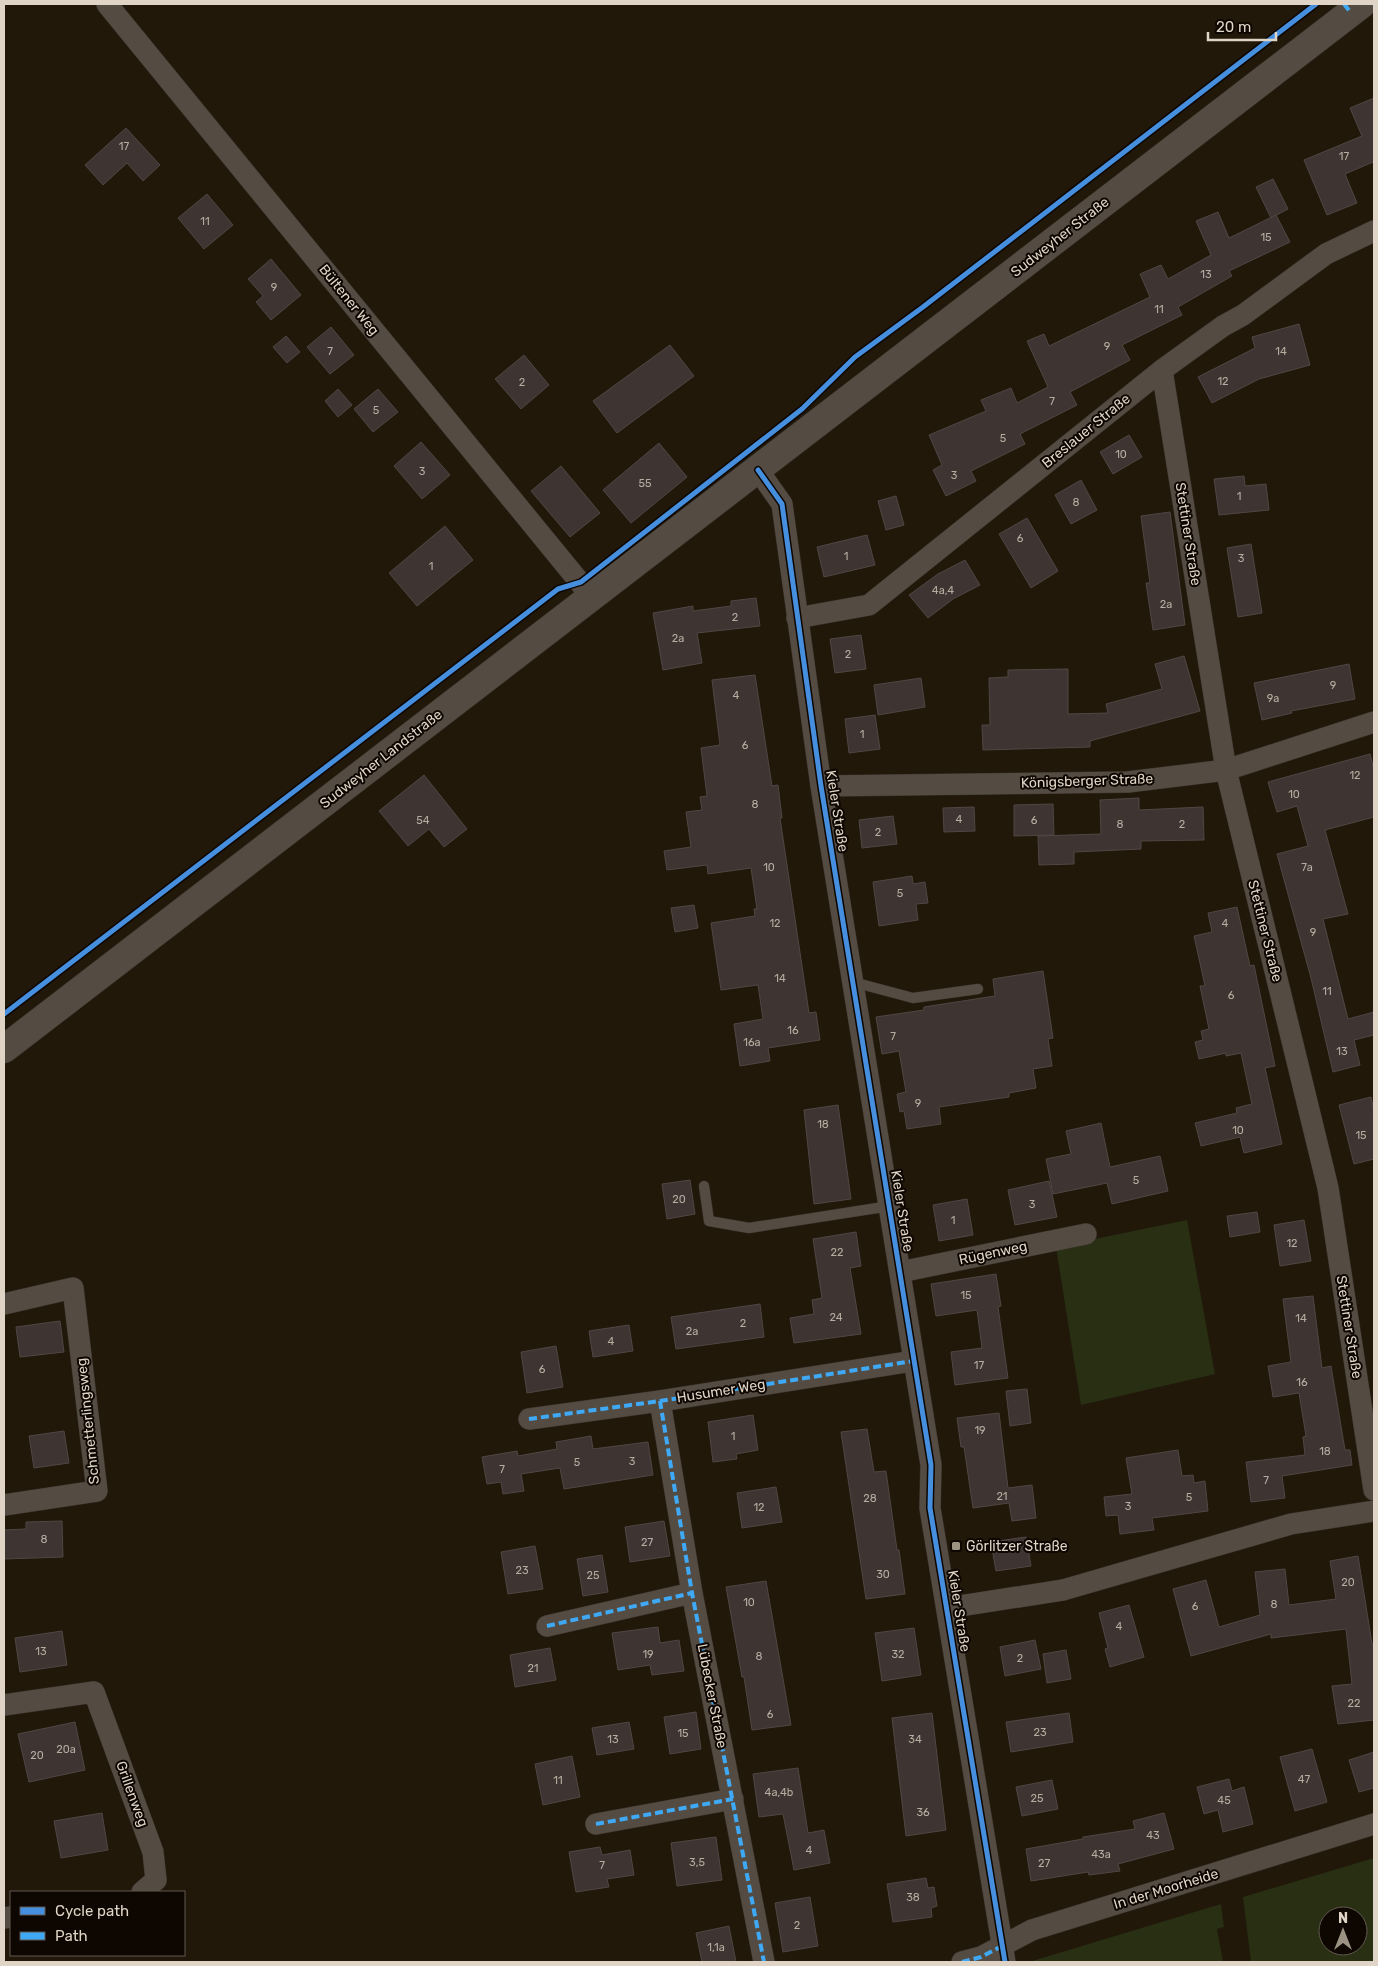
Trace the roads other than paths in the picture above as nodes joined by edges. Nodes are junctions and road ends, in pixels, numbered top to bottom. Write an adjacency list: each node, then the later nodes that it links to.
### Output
1 (107, 4): 6 (street, Bültener Weg)
2 (1362, 4): 5 (main road, Sudweyher Straße)
3 (1374, 232): 4 (street, Breslauer Straße)
4 (1162, 370): 7 (street, Breslauer Straße); 9 (street, Stettiner Straße)
5 (758, 470): 6 (main road, Sudweyher Landstraße); 7 (street, Kieler Straße)
6 (591, 596): 13 (main road, Sudweyher Landstraße)
7 (797, 618): 10 (street, Kieler Straße)
8 (1374, 722): 9 (street, Königsberger Straße)
9 (1226, 770): 10 (street, Königsberger Straße); 22 (street, Stettiner Straße)
10 (821, 786): 11 (street, Kieler Straße)
11 (853, 982): 12 (lane); 15 (street, Kieler Straße)
12 (978, 989)
13 (4, 1049)
14 (704, 1186): 15 (lane)
15 (890, 1206): 17 (street, Kieler Straße)
16 (1086, 1234): 17 (street, Rügenweg)
17 (900, 1272): 19 (street, Kieler Straße)
18 (4, 1304): 23 (street, Schmetterlingsweg)
19 (913, 1361): 20 (street, Husumer Weg); 26 (street, Kieler Straße)
20 (660, 1401): 21 (street, Husumer Weg); 25 (street, Lübecker Straße)
21 (528, 1419)
22 (1374, 1490)
23 (4, 1505)
24 (1374, 1511): 26 (street)
25 (692, 1593): 27 (street); 29 (street, Lübecker Straße)
26 (947, 1608): 33 (street, Kieler Straße)
27 (547, 1626)
28 (4, 1705): 32 (street, Grillenweg)
29 (733, 1799): 30 (street); 34 (street, Lübecker Straße)
30 (596, 1824)
31 (1374, 1824): 33 (street, In der Moorheide)
32 (143, 1891)
33 (1003, 1954): 35 (street, In der Moorheide)
34 (764, 1962)
35 (962, 1962)

